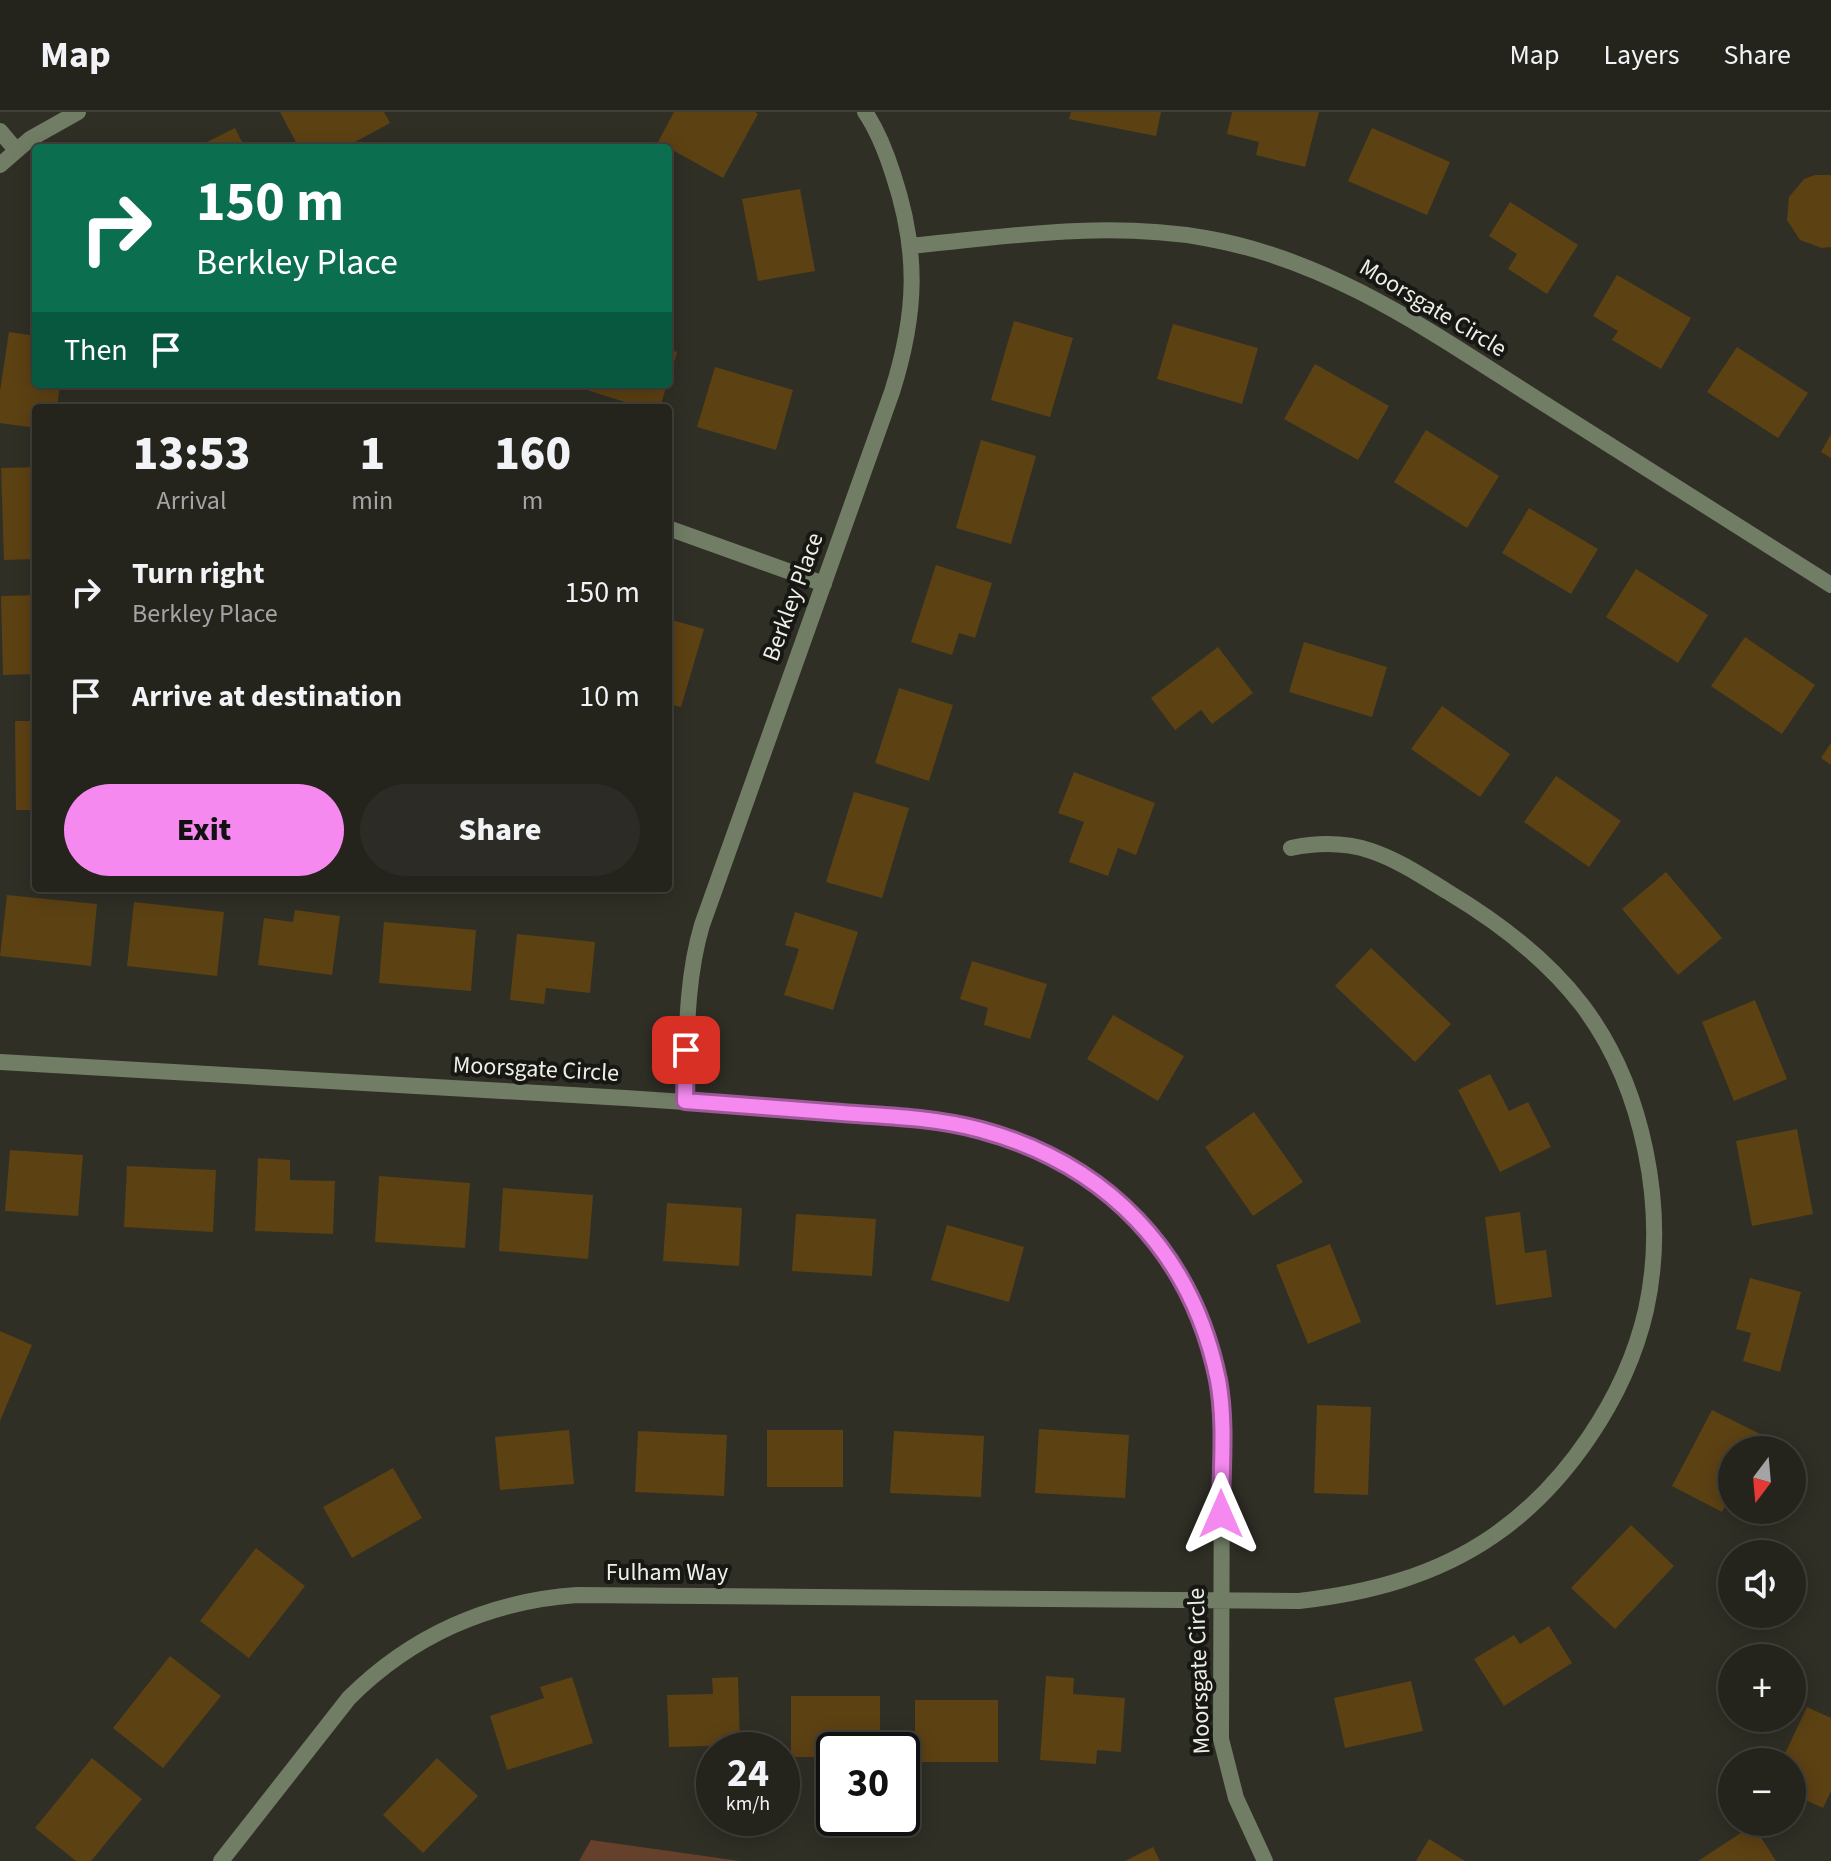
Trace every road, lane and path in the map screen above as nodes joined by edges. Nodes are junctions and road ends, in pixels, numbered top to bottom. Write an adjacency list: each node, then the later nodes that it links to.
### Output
1 (78, 112): 4 (street)
2 (865, 112): 6 (street, Berkley Place)
3 (0, 131): 4 (street)
4 (16, 150): 5 (street)
5 (0, 165)
6 (910, 246): 8 (street, Berkley Place); 9 (street, Moorsgate Circle)
7 (672, 529): 8 (street)
8 (824, 584): 12 (street, Berkley Place)
9 (1831, 585)
10 (1291, 848): 13 (street, Fulham Way)
11 (0, 1062): 12 (street, Moorsgate Circle)
12 (685, 1101): 13 (street, Moorsgate Circle)
13 (1220, 1599): 14 (street, Fulham Way); 15 (street, Moorsgate Circle)
14 (221, 1861)
15 (1265, 1861)

